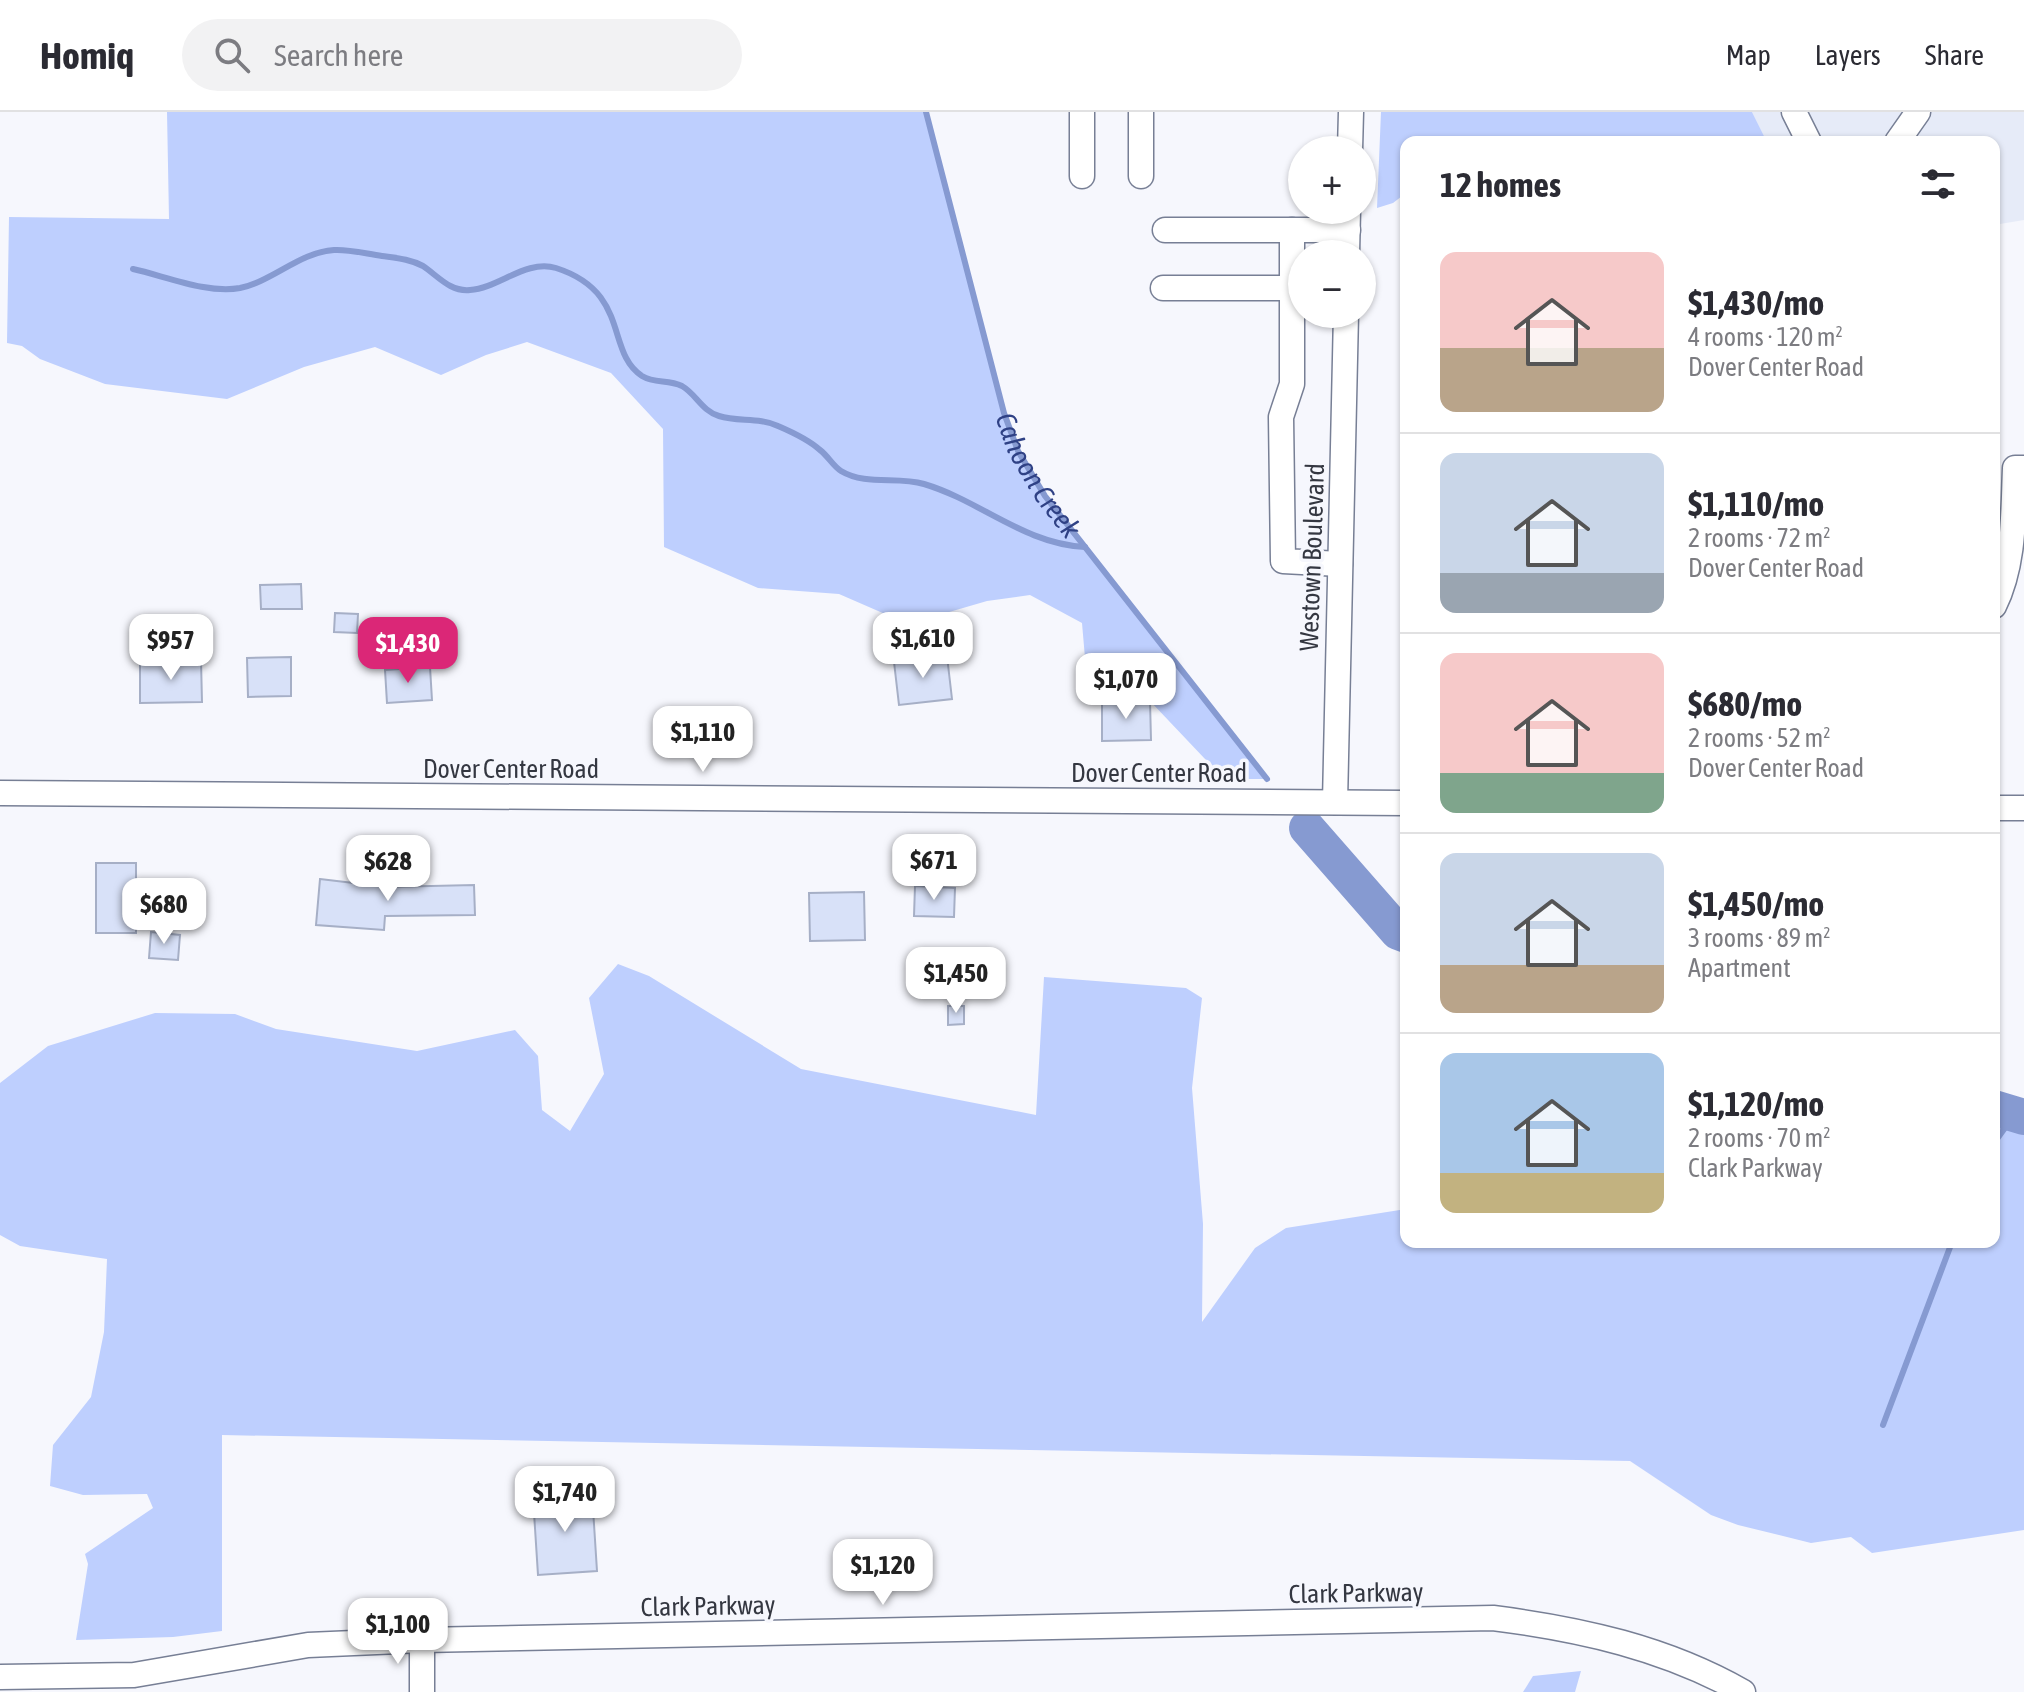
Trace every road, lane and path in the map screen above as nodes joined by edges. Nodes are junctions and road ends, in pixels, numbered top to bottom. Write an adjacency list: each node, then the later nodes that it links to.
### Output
1 (1082, 112): 9 (street)
2 (1141, 112): 10 (street)
3 (1351, 112): 6 (street)
4 (1794, 112): 7 (street)
5 (1918, 112): 8 (street)
6 (1350, 136)
7 (1806, 136)
8 (1901, 136)
9 (1082, 176)
10 (1141, 176)
11 (1165, 230): 12 (street)
12 (1292, 230): 13 (street); 14 (street)
13 (1348, 231)
14 (1293, 240)
15 (1163, 288): 16 (street)
16 (1288, 288)
17 (1295, 328): 21 (street)
18 (1346, 328): 21 (street, Westown Boulevard)
19 (2024, 468): 22 (street)
20 (2000, 553): 22 (street)
21 (1340, 564): 25 (street, Westown Boulevard)
22 (2006, 565): 23 (street)
23 (2000, 586)
24 (0, 793): 25 (street, Dover Center Road)
25 (1335, 802): 26 (street, Dover Center Road)
26 (1400, 803)
27 (2000, 808): 28 (street)
28 (2024, 808)
29 (422, 1640): 30 (street, Clark Parkway); 31 (street); 32 (street, Clark Parkway)
30 (0, 1677)
31 (422, 1692)
32 (1743, 1692)

